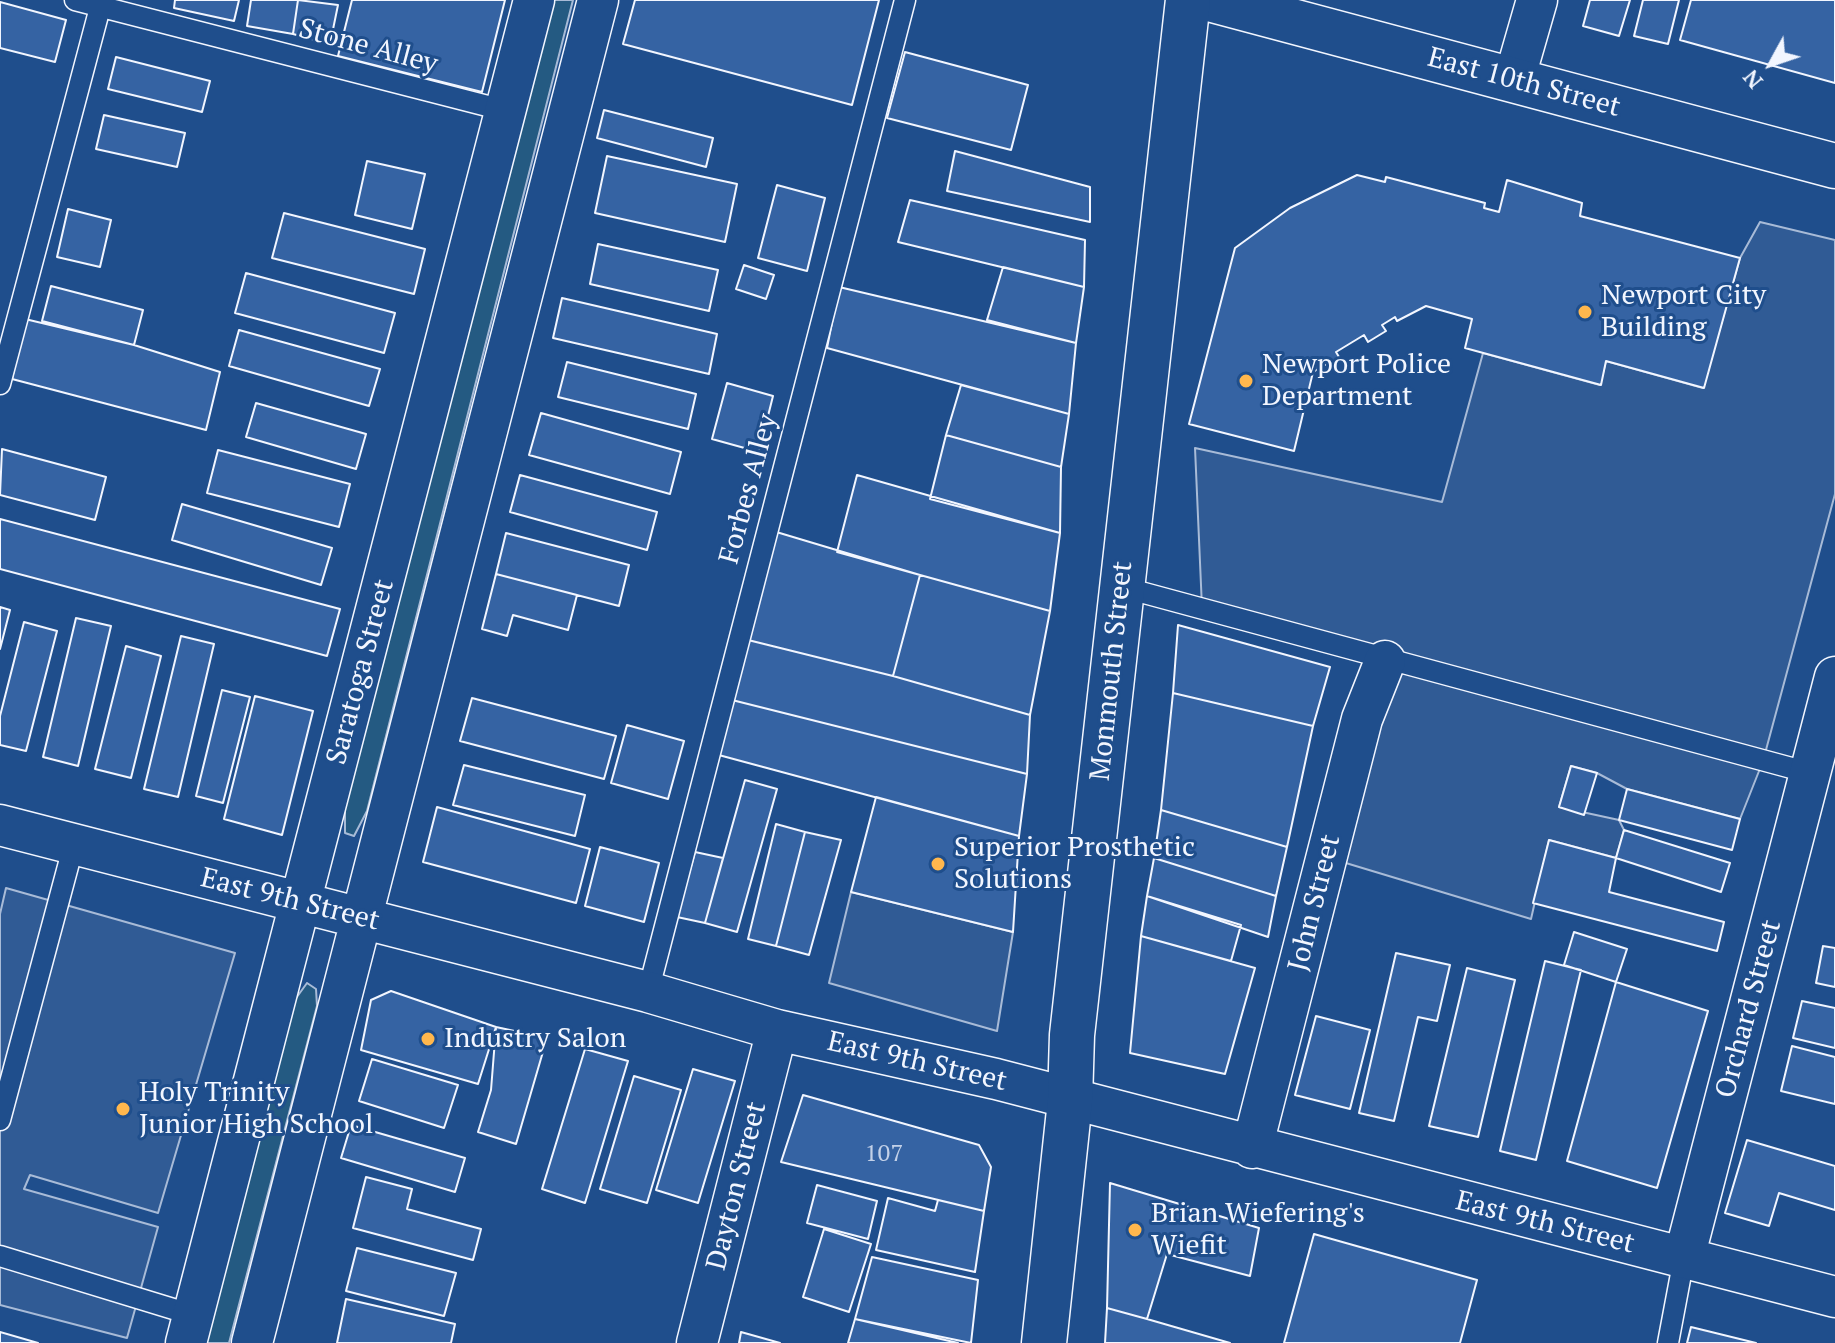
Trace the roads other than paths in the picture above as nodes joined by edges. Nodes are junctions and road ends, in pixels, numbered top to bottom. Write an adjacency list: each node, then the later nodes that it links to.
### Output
1 (75, 0): 8 (lane, Stone Alley)
2 (534, 0): 10 (street, Saratoga Street)
3 (598, 0): 20 (street)
4 (905, 0): 21 (lane, Forbes Alley)
5 (1188, 0): 13 (main road, Monmouth Street)
6 (1213, 0): 9 (main road, East 10th Street)
7 (1537, 0): 9 (street)
8 (101, 3): 10 (lane, Stone Alley); 12 (lane)
9 (1514, 80): 11 (main road, East 10th Street)
10 (507, 111): 19 (street, Saratoga Street)
11 (1835, 166)
12 (0, 384)
13 (1122, 587): 14 (lane); 23 (main road, Monmouth Street)
14 (1385, 661): 16 (lane); 25 (street, John Street)
15 (1835, 677): 16 (street, Orchard Street)
16 (1810, 773): 27 (street, Orchard Street)
17 (0, 825): 18 (street, East 9th Street)
18 (74, 844): 19 (street, East 9th Street); 24 (lane)
19 (301, 903): 20 (street, East 9th Street); 29 (street, Saratoga Street)
20 (363, 919): 21 (street, East 9th Street); 30 (street)
21 (648, 992): 22 (street, East 9th Street)
22 (777, 1030): 23 (street, East 9th Street); 31 (street, Dayton Street)
23 (1070, 1101): 25 (street, East 9th Street); 32 (main road, Monmouth Street)
24 (0, 1120)
25 (1252, 1148): 27 (street, East 9th Street)
26 (0, 1256): 29 (lane)
27 (1684, 1258): 28 (street, East 9th Street); 33 (lane, Orchard Street)
28 (1835, 1297)
29 (189, 1329)
30 (252, 1343)
31 (697, 1343)
32 (1044, 1343)
33 (1668, 1343)

